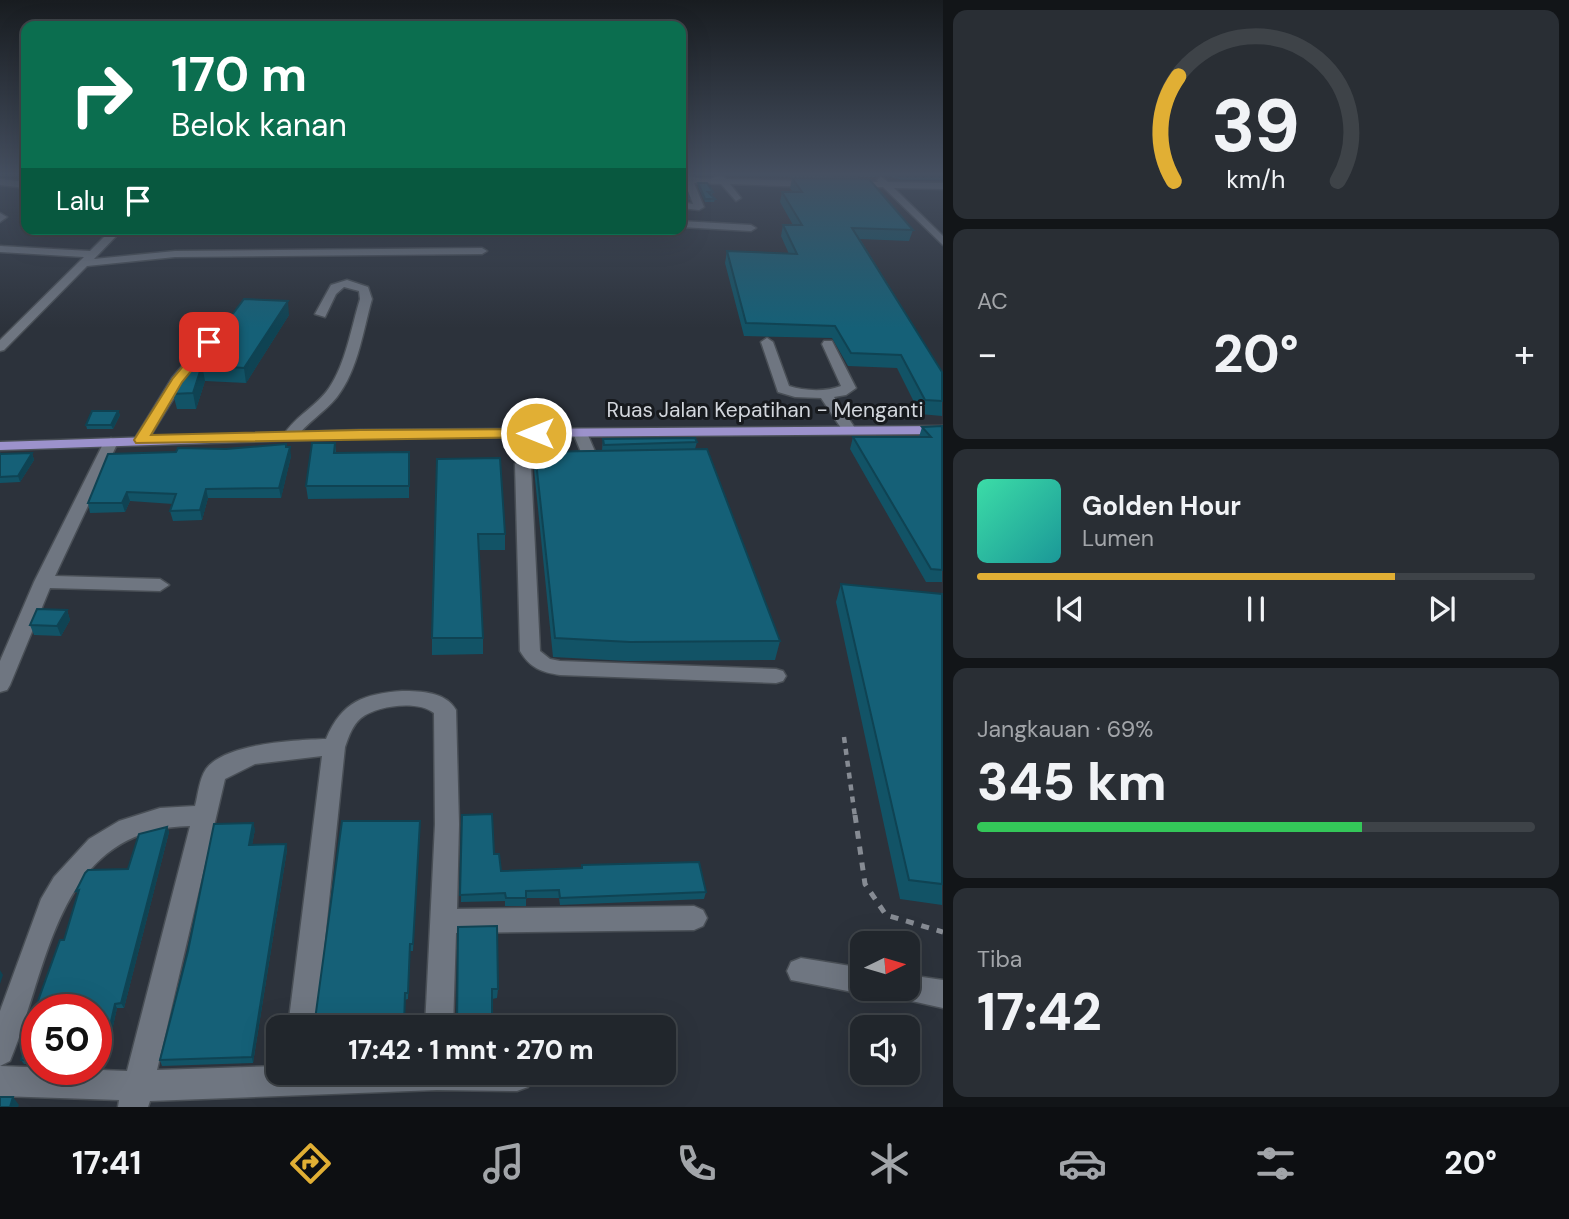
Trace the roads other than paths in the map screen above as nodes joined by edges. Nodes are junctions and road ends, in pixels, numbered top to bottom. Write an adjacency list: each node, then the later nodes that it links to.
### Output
1 (693, 225): 3 (street)
2 (928, 225): 5 (street)
3 (751, 228)
4 (112, 235): 8 (street)
5 (943, 242)
6 (0, 249): 8 (street)
7 (482, 251): 8 (street)
8 (89, 259): 13 (street)
9 (321, 314): 18 (street)
10 (225, 323): 19 (street)
11 (767, 342): 14 (street)
12 (828, 344): 14 (street)
13 (0, 347)
14 (825, 394): 15 (street)
15 (850, 430): 16 (main road, Ruas Jalan Kepatihan - Menganti); 17 (main road, Ruas Jalan Kepatihan - Menganti)
16 (943, 430)
17 (580, 433): 18 (main road, Ruas Jalan Kepatihan - Menganti); 23 (street)
18 (290, 436): 19 (main road, Ruas Jalan Kepatihan - Menganti)
19 (141, 440): 20 (main road, Ruas Jalan Kepatihan - Menganti)
20 (111, 442): 21 (main road, Ruas Jalan Kepatihan - Menganti); 24 (street)
21 (0, 446)
22 (618, 460): 23 (street)
23 (591, 461): 26 (street)
24 (43, 582): 25 (street); 27 (street)
25 (160, 585)
26 (776, 676)
27 (0, 685)
28 (334, 747): 29 (street); 31 (street); 36 (street)
29 (204, 816): 38 (street); 41 (street)
30 (694, 918): 31 (street)
31 (443, 921): 37 (street)
32 (801, 971): 33 (street)
33 (850, 979)
34 (920, 990): 35 (street)
35 (943, 994)
36 (303, 1015)
37 (439, 1015)
38 (0, 1051)
39 (266, 1080): 41 (street)
40 (0, 1081): 41 (street)
41 (136, 1096)

